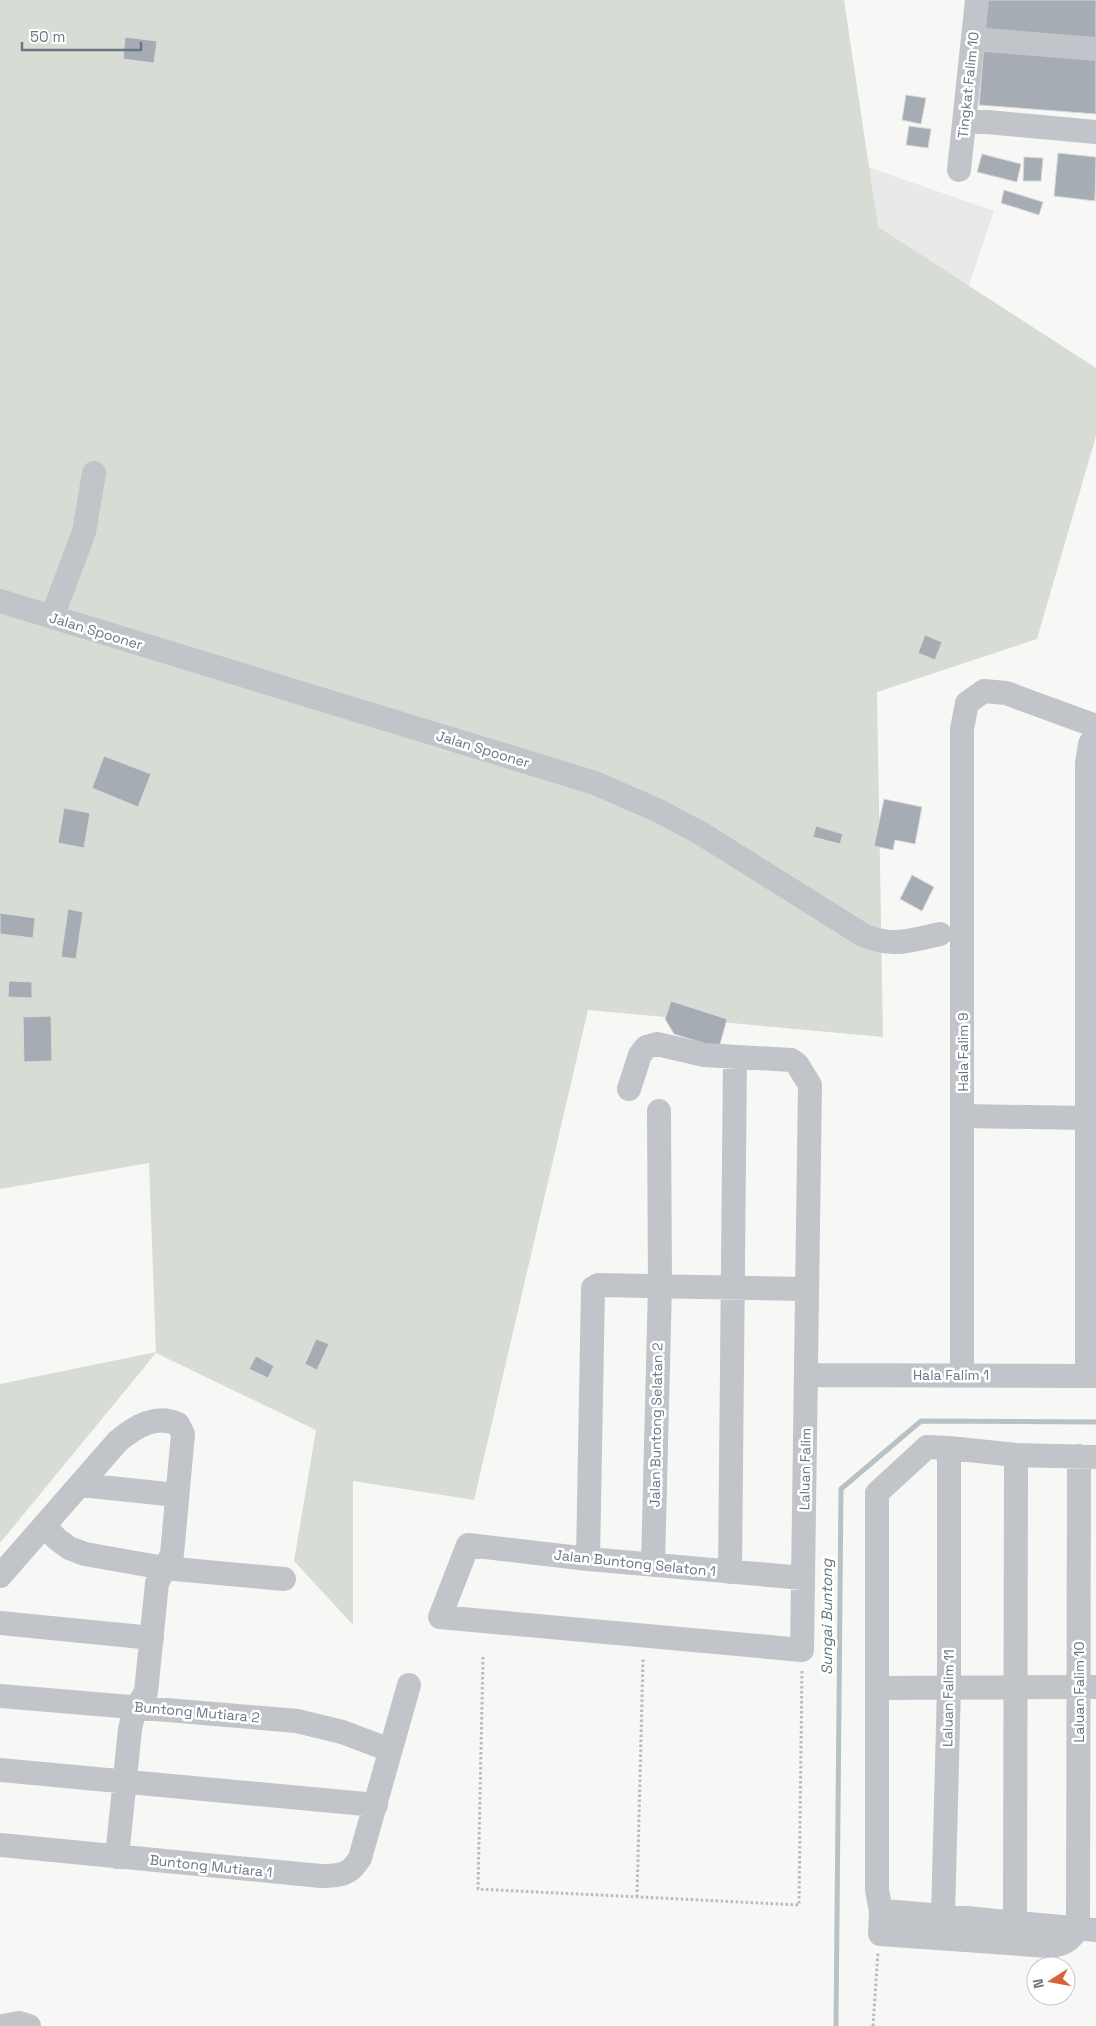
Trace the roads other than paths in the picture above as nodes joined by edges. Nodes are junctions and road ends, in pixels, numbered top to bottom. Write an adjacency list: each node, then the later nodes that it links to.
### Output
1 (977, 0): 2 (street, Tingkat Falim 10)
2 (973, 39): 3 (street); 4 (street, Tingkat Falim 10)
3 (1096, 49)
4 (965, 120): 5 (street); 6 (street, Tingkat Falim 10)
5 (1096, 132)
6 (959, 170)
7 (94, 472): 9 (street)
8 (0, 601): 9 (street, Jalan Spooner)
9 (52, 617): 12 (street, Jalan Spooner)
10 (1096, 726): 17 (street, Hala Falim 9)
11 (1096, 734): 13 (street)
12 (940, 934)
13 (1091, 987): 18 (street)
14 (735, 1057): 15 (street, Laluan Falim); 21 (street); 22 (street, Laluan Falim)
15 (629, 1089)
16 (659, 1110): 20 (street, Jalan Buntong Selatan 2)
17 (963, 1116): 18 (street); 24 (street, Hala Falim 9)
18 (1086, 1118): 19 (street)
19 (1091, 1152): 25 (street)
20 (660, 1286): 21 (street); 32 (street); 33 (street, Jalan Buntong Selatan 2)
21 (732, 1288): 22 (street); 35 (street)
22 (807, 1289): 23 (street, Laluan Falim)
23 (806, 1375): 24 (street, Hala Falim 1); 37 (street, Laluan Falim)
24 (962, 1375): 25 (street, Hala Falim 1)
25 (1091, 1376)
26 (949, 1448): 27 (street); 43 (street, Laluan Falim 11); 46 (street)
27 (1016, 1455): 28 (street); 44 (street)
28 (1087, 1456): 45 (street, Laluan Falim 10)
29 (80, 1485): 30 (street); 30 (street); 31 (street)
30 (178, 1495): 34 (street)
31 (45, 1526): 34 (street); 36 (street)
32 (588, 1559): 33 (street, Jalan Buntong Selaton 1); 41 (street, Jalan Buntong Selaton 1)
33 (653, 1564): 35 (street, Jalan Buntong Selaton 1)
34 (164, 1568): 38 (street); 40 (street)
35 (730, 1572): 37 (street, Jalan Buntong Selaton 1)
36 (0, 1576)
37 (803, 1578): 41 (street, Laluan Falim)
38 (284, 1580)
39 (0, 1623): 40 (street)
40 (152, 1638): 48 (street)
41 (802, 1650)
42 (408, 1685): 49 (street, Buntong Mutiara 1)
43 (948, 1687): 44 (street); 46 (street); 55 (street, Laluan Falim 11)
44 (1015, 1687): 45 (street); 57 (street)
45 (1087, 1687): 58 (street, Laluan Falim 10)
46 (877, 1688): 56 (street)
47 (0, 1696): 48 (street, Buntong Mutiara 2)
48 (138, 1707): 49 (street, Buntong Mutiara 2); 51 (street)
49 (390, 1750): 52 (street, Buntong Mutiara 1)
50 (0, 1770): 51 (street)
51 (124, 1781): 52 (street); 54 (street)
52 (376, 1805): 54 (street, Buntong Mutiara 1)
53 (0, 1845): 54 (street, Buntong Mutiara 1)
54 (117, 1857)
55 (943, 1916): 56 (street); 57 (street)
56 (880, 1922): 58 (street)
57 (1015, 1923): 58 (street)
58 (1087, 1929)
59 (2, 2026): 60 (street)
60 (30, 2026)

